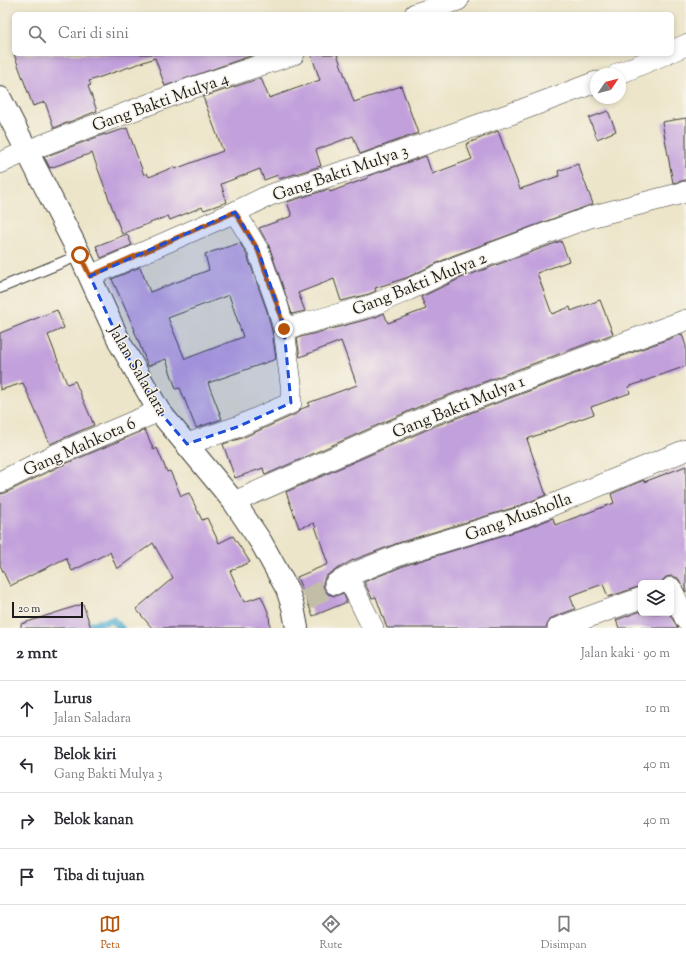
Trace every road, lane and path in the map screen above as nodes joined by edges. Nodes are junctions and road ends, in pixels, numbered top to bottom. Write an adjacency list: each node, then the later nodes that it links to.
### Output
1 (458, 0): 2 (street)
2 (421, 12)
3 (686, 45): 4 (street)
4 (674, 50)
5 (288, 56): 10 (street, Gang Bakti Mulya 4)
6 (660, 56): 7 (street)
7 (626, 71)
8 (590, 84): 13 (street, Gang Bakti Mulya 3)
9 (0, 98): 10 (street, Jalan Saladara)
10 (27, 151): 11 (street, Gang Bakti Mulya 4); 14 (street, Jalan Saladara)
11 (0, 163)
12 (686, 192): 18 (street, Gang Bakti Mulya 2)
13 (235, 212): 15 (street, Gang Bakti Mulya 3); 18 (street)
14 (80, 255): 15 (street, Jalan Saladara); 16 (lane)
15 (90, 276): 19 (street, Jalan Saladara)
16 (0, 288)
17 (686, 320): 23 (street, Gang Bakti Mulya 1)
18 (284, 329): 20 (street)
19 (159, 411): 20 (street, Jalan Saladara); 22 (street, Gang Mahkota 6)
20 (186, 444): 23 (street, Jalan Saladara)
21 (686, 450): 30 (street, Gang Musholla)
22 (0, 482)
23 (234, 502): 29 (street, Jalan Saladara)
24 (686, 580): 25 (street)
25 (674, 586)
26 (674, 594): 28 (street)
27 (638, 599): 31 (street)
28 (686, 620)
29 (297, 628)
30 (373, 628)
31 (558, 628)

